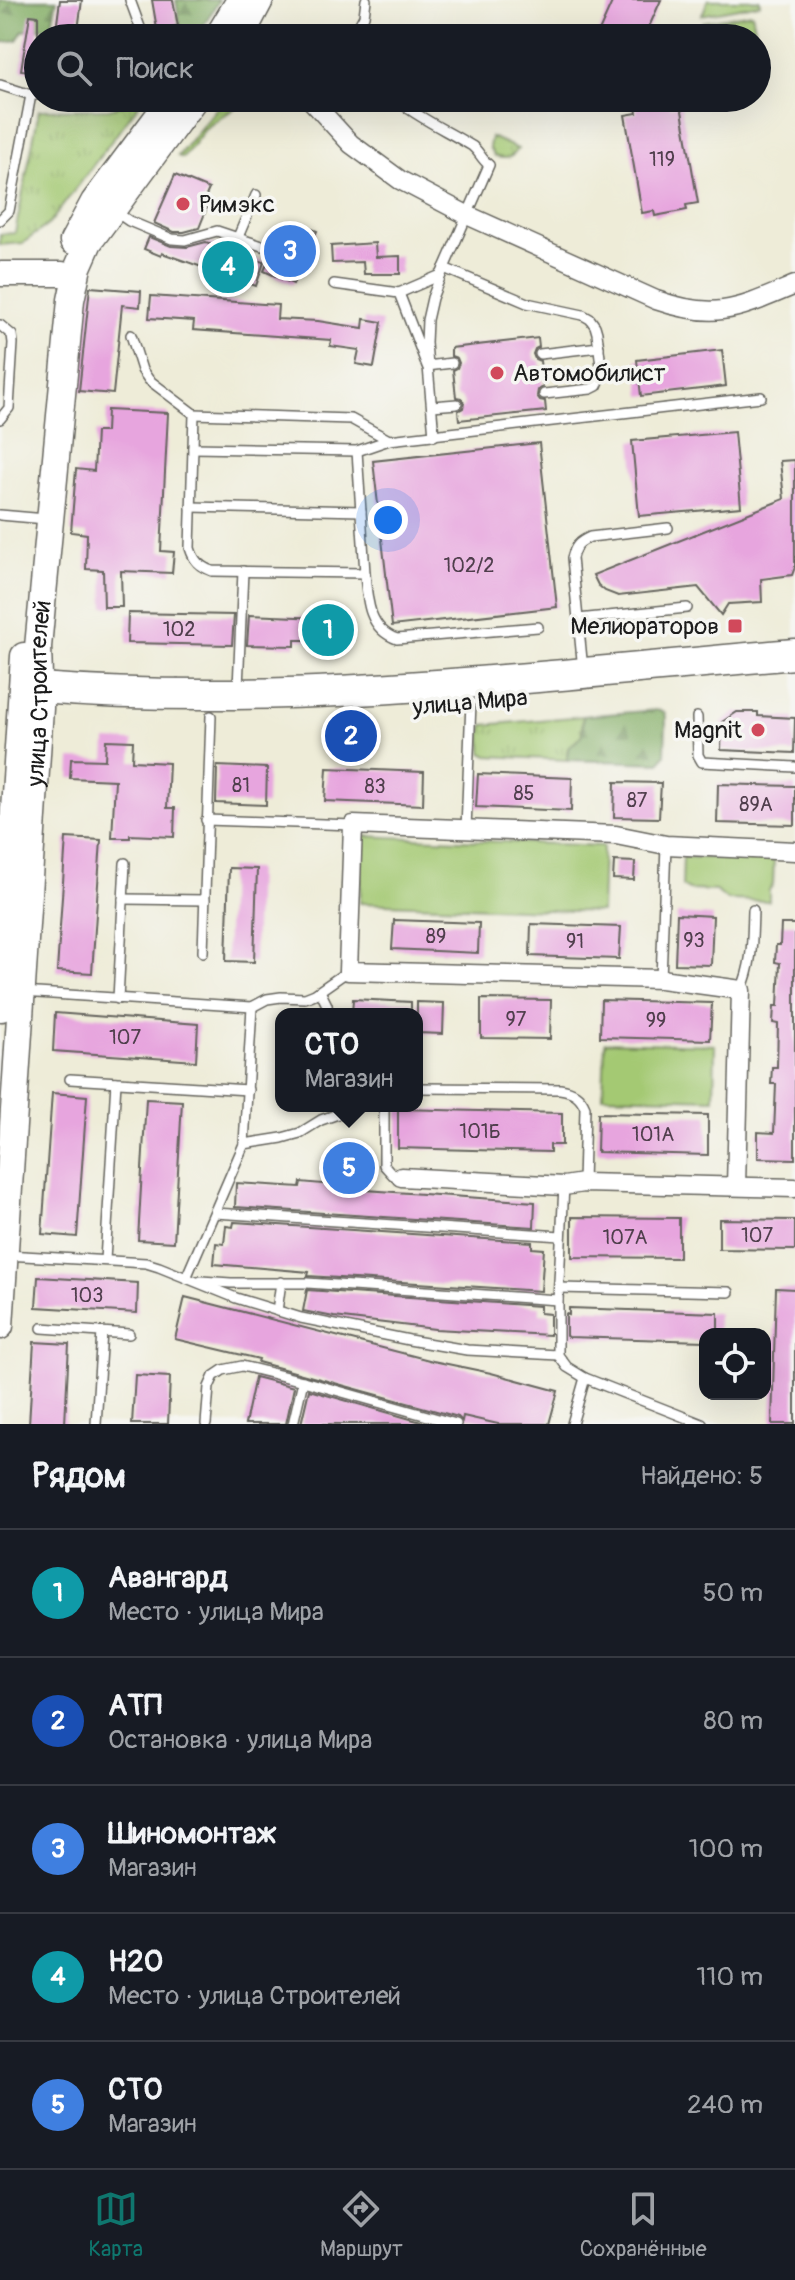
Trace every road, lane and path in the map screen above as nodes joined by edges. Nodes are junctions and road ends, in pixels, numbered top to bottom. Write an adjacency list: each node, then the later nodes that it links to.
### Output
1 (130, 0): 5 (lane)
2 (240, 0): 6 (main road)
3 (260, 0): 7 (main road)
4 (366, 0): 8 (lane)
5 (139, 24)
6 (236, 24)
7 (242, 24)
8 (360, 24)
9 (0, 85): 10 (lane)
10 (24, 92)
11 (31, 112): 19 (lane)
12 (162, 112): 24 (main road, улица Строителей)
13 (185, 112): 17 (main road, улица Строителей)
14 (322, 112): 18 (street)
15 (413, 112): 18 (lane)
16 (256, 195): 20 (lane)
17 (112, 210): 20 (lane); 24 (main road, улица Строителей)
18 (467, 215): 22 (lane); 26 (street)
19 (0, 220)
20 (238, 237): 21 (lane)
21 (262, 246)
22 (443, 272): 27 (lane); 30 (lane); 33 (lane)
23 (0, 274): 24 (street)
24 (69, 275): 47 (main road, улица Строителей)
25 (334, 284): 27 (lane)
26 (795, 285)
27 (399, 293): 33 (lane)
28 (0, 325): 39 (lane)
29 (131, 335): 38 (lane)
30 (599, 347): 31 (lane); 34 (lane)
31 (540, 354)
32 (452, 363): 33 (lane)
33 (427, 366): 37 (lane)
34 (544, 394)
35 (761, 397): 40 (lane)
36 (457, 404): 37 (lane)
37 (432, 406): 40 (lane)
38 (194, 414): 41 (lane); 42 (lane)
39 (0, 419)
40 (434, 436): 41 (lane)
41 (389, 440): 43 (lane)
42 (193, 448): 43 (lane); 44 (lane)
43 (357, 451): 45 (lane)
44 (191, 507): 45 (lane); 49 (lane)
45 (361, 511): 50 (lane)
46 (0, 515): 47 (lane)
47 (43, 518): 58 (main road, улица Строителей)
48 (668, 528): 52 (lane)
49 (243, 571): 50 (lane); 57 (lane)
50 (365, 573): 53 (lane)
51 (687, 608): 52 (lane)
52 (578, 619): 55 (lane)
53 (538, 627)
54 (795, 654): 55 (main road, улица Мира)
55 (584, 672): 57 (main road, улица Мира)
56 (795, 675): 59 (main road, улица Мира)
57 (237, 695): 58 (main road, улица Мира)
58 (20, 696): 60 (main road, улица Мира); 77 (main road, улица Строителей); 81 (main road, улица Строителей)
59 (471, 702): 60 (main road, улица Мира); 65 (lane)
60 (211, 716): 63 (lane)
61 (697, 717): 62 (lane)
62 (795, 767)
63 (206, 820): 64 (lane); 70 (lane)
64 (353, 825): 65 (street); 73 (street)
65 (466, 829): 66 (street)
66 (666, 845): 67 (street); 74 (lane)
67 (795, 851)
68 (125, 863): 69 (lane)
69 (123, 899): 70 (lane); 78 (lane)
70 (205, 900): 72 (lane)
71 (753, 910): 75 (lane)
72 (203, 952)
73 (348, 971): 74 (street); 76 (lane)
74 (661, 979): 75 (street)
75 (741, 990): 95 (street)
76 (320, 991): 79 (lane); 80 (lane)
77 (20, 992): 78 (lane); 99 (main road, улица Строителей)
78 (118, 999): 79 (lane)
79 (252, 1007): 86 (lane)
80 (327, 1008)
81 (0, 1017): 82 (main road, улица Строителей)
82 (0, 1032)
83 (70, 1079): 84 (lane)
84 (116, 1082): 86 (lane); 100 (lane)
85 (423, 1088): 93 (lane)
86 (248, 1090): 91 (lane)
87 (322, 1112): 90 (lane)
88 (343, 1112): 90 (lane)
89 (384, 1112): 92 (lane)
90 (321, 1120): 91 (lane)
91 (244, 1144): 97 (lane)
92 (401, 1177): 94 (street)
93 (583, 1183): 94 (street); 95 (street)
94 (564, 1186): 98 (lane)
95 (736, 1186): 96 (street)
96 (795, 1188)
97 (215, 1213): 98 (lane); 101 (lane)
98 (561, 1236): 103 (lane)
99 (5, 1255): 100 (lane); 107 (main road, улица Строителей)
100 (105, 1260): 101 (lane)
101 (186, 1278): 102 (lane); 106 (lane)
102 (281, 1282): 105 (lane); 106 (lane)
103 (559, 1288): 104 (lane); 105 (lane)
104 (729, 1292)
105 (558, 1300): 111 (lane)
106 (277, 1311): 111 (lane)
107 (0, 1326)
108 (42, 1328): 109 (lane)
109 (102, 1332): 110 (lane); 114 (lane)
110 (129, 1334)
111 (558, 1355): 112 (lane)
112 (585, 1378): 118 (lane); 119 (lane)
113 (303, 1381): 115 (lane); 116 (lane); 117 (lane)
114 (96, 1424)
115 (206, 1424)
116 (293, 1424)
117 (456, 1424)
118 (572, 1424)
119 (702, 1424)

